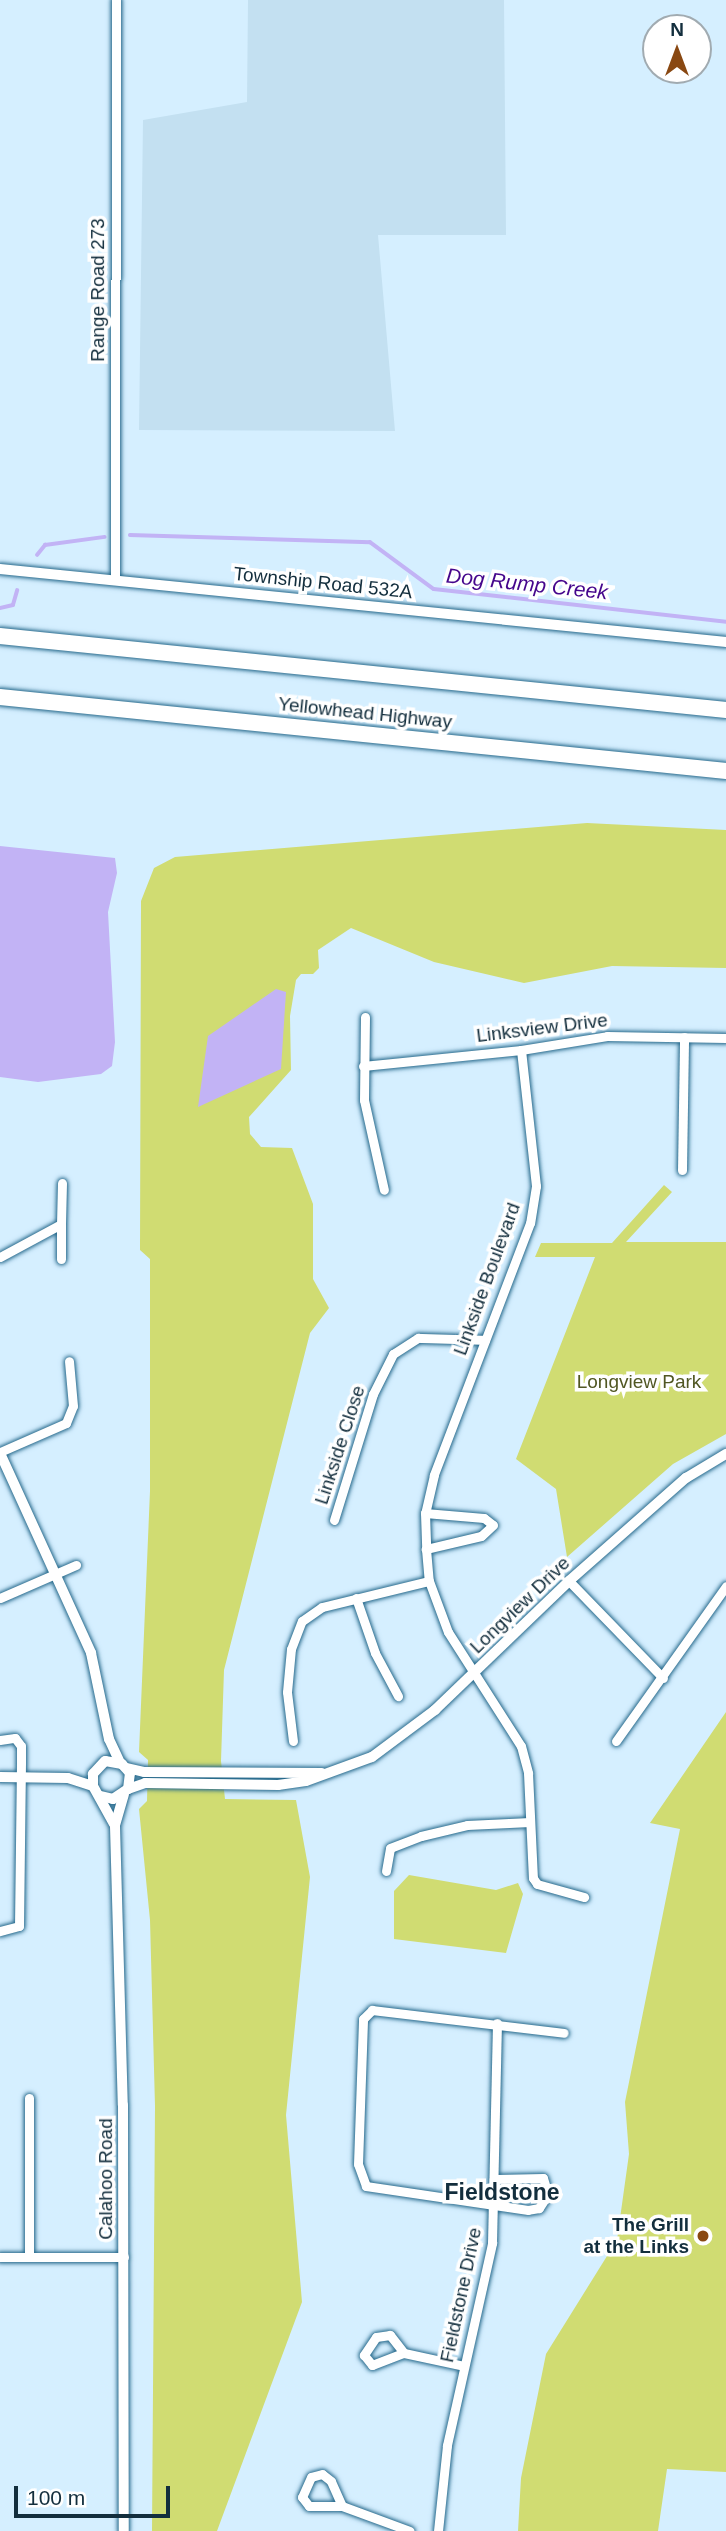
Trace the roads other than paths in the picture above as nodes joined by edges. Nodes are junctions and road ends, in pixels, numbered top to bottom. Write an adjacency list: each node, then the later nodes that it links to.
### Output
1 (116, 0): 3 (street, Range Road 273)
2 (0, 569): 3 (street, Township Road 532A)
3 (115, 579): 5 (street, Township Road 532A)
4 (0, 636): 7 (highway, Yellowhead Highway)
5 (726, 642)
6 (0, 697): 8 (highway, Yellowhead Highway)
7 (726, 709)
8 (726, 771)
9 (365, 1017): 13 (street)
10 (684, 1037): 11 (street, Linksview Drive); 12 (street, Linksview Drive); 14 (street)
11 (726, 1038)
12 (521, 1050): 13 (street, Linksview Drive); 20 (street, Linkside Boulevard)
13 (363, 1066): 16 (street)
14 (682, 1170)
15 (62, 1183): 17 (street)
16 (384, 1190)
17 (61, 1224): 18 (street); 19 (street)
18 (0, 1256)
19 (61, 1259)
20 (485, 1340): 24 (street, Linkside Boulevard); 25 (street, Linkside Close)
21 (69, 1361): 22 (street)
22 (0, 1452): 28 (street)
23 (726, 1454): 30 (street, Longview Drive)
24 (425, 1513): 26 (street, Linkside Boulevard); 26 (street)
25 (334, 1520)
26 (426, 1549): 29 (street, Linkside Boulevard)
27 (76, 1565): 28 (street)
28 (55, 1575): 32 (street); 37 (street)
29 (429, 1581): 33 (street); 34 (street, Linkside Boulevard)
30 (569, 1581): 34 (street, Longview Drive); 35 (street)
31 (726, 1586): 35 (street)
32 (0, 1598)
33 (356, 1598): 36 (street); 39 (street)
34 (476, 1672): 43 (street, Longview Drive); 49 (street, Linkside Boulevard)
35 (663, 1678): 40 (street)
36 (398, 1696)
37 (109, 1739): 41 (street); 42 (street)
38 (0, 1740): 45 (street)
39 (293, 1741)
40 (616, 1741)
41 (123, 1765): 42 (street); 43 (street, Longview Drive); 48 (street)
42 (98, 1766): 46 (street); 47 (street)
43 (332, 1773): 48 (street, Longview Drive)
44 (0, 1777): 45 (street)
45 (19, 1777): 46 (street); 53 (street)
46 (68, 1778): 47 (street)
47 (97, 1791): 48 (street); 50 (street, Calahoo Road)
48 (126, 1792): 50 (street, Calahoo Road)
49 (530, 1822): 51 (street); 52 (street, Linkside Boulevard)
50 (115, 1826): 61 (street, Calahoo Road)
51 (386, 1871)
52 (584, 1897)
53 (0, 1931)
54 (497, 2023): 55 (street); 57 (street, Fieldstone Drive); 58 (street)
55 (564, 2033)
56 (29, 2098): 60 (street)
57 (496, 2179): 58 (street, Fieldstone Drive); 58 (street)
58 (496, 2203): 63 (street, Fieldstone Drive)
59 (0, 2257): 60 (street)
60 (29, 2257): 61 (street)
61 (124, 2257): 65 (street, Calahoo Road)
62 (404, 2353): 63 (street)
63 (464, 2366): 67 (street, Fieldstone Drive)
64 (342, 2506): 64 (street); 66 (street)
65 (124, 2531)
66 (410, 2531)
67 (438, 2531)

